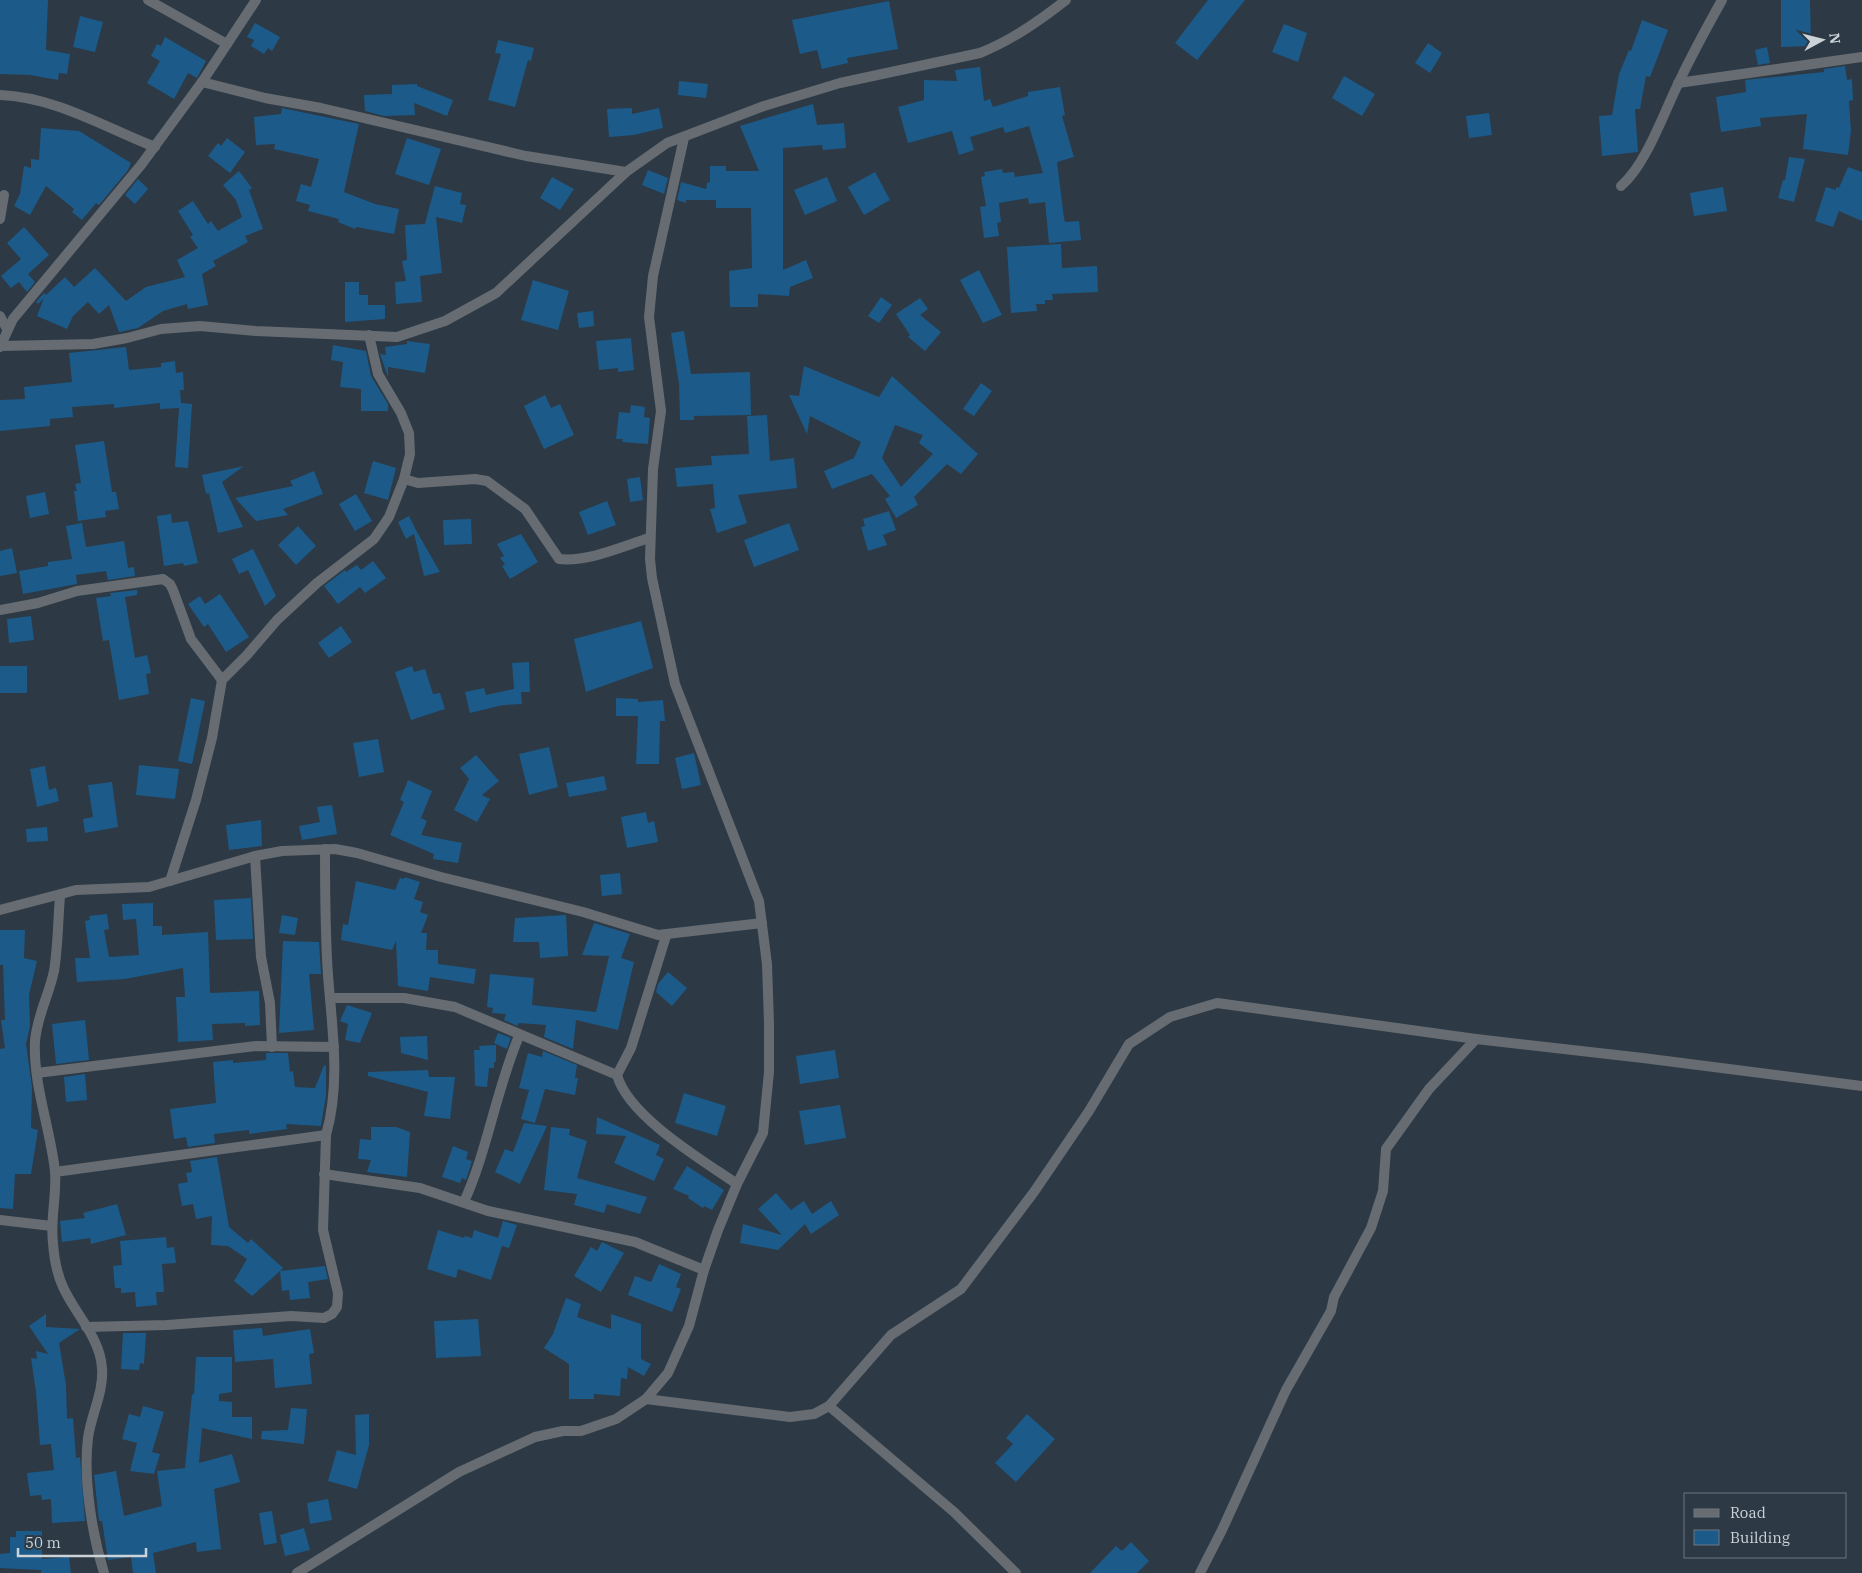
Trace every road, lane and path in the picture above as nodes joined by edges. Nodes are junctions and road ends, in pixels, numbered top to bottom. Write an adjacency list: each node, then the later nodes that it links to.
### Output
1 (148, 0): 5 (street)
2 (256, 0): 5 (street)
3 (1066, 0): 10 (street)
4 (1722, 0): 8 (street)
5 (227, 44): 7 (street)
6 (1862, 57): 8 (street)
7 (202, 82): 11 (street); 12 (street)
8 (1678, 83): 13 (street)
9 (0, 95): 11 (street)
10 (684, 138): 12 (street); 21 (street)
11 (155, 147): 17 (street)
12 (626, 172): 18 (street)
13 (1621, 186)
14 (4, 194): 15 (street)
15 (0, 219)
16 (0, 316): 17 (street)
17 (7, 329): 19 (street)
18 (369, 336): 19 (street); 20 (street)
19 (0, 346)
20 (404, 479): 21 (street); 23 (street)
21 (649, 538): 29 (street)
22 (0, 610): 23 (street)
23 (222, 680): 26 (street)
24 (324, 849): 25 (street); 30 (street); 31 (street)
25 (255, 856): 26 (street); 34 (street)
26 (170, 881): 27 (street)
27 (60, 896): 28 (street); 36 (street)
28 (0, 910)
29 (762, 923): 30 (street); 42 (street)
30 (666, 936): 37 (street)
31 (330, 998): 32 (street); 35 (street)
32 (519, 1036): 37 (street); 43 (street)
33 (1476, 1039): 38 (street); 49 (street); 53 (street)
34 (272, 1047): 35 (street); 36 (street)
35 (334, 1047): 39 (street)
36 (37, 1073): 40 (street)
37 (617, 1075): 42 (street)
38 (1862, 1086)
39 (326, 1135): 40 (street); 41 (street)
40 (55, 1172): 45 (street)
41 (324, 1174): 43 (street); 47 (street)
42 (736, 1184): 46 (street)
43 (464, 1202): 46 (street)
44 (0, 1220): 45 (street)
45 (52, 1226): 47 (street)
46 (704, 1270): 48 (street)
47 (86, 1327): 50 (street)
48 (646, 1399): 49 (street); 51 (street)
49 (829, 1406): 52 (street)
50 (104, 1573)
51 (297, 1573)
52 (1016, 1573)
53 (1200, 1573)

